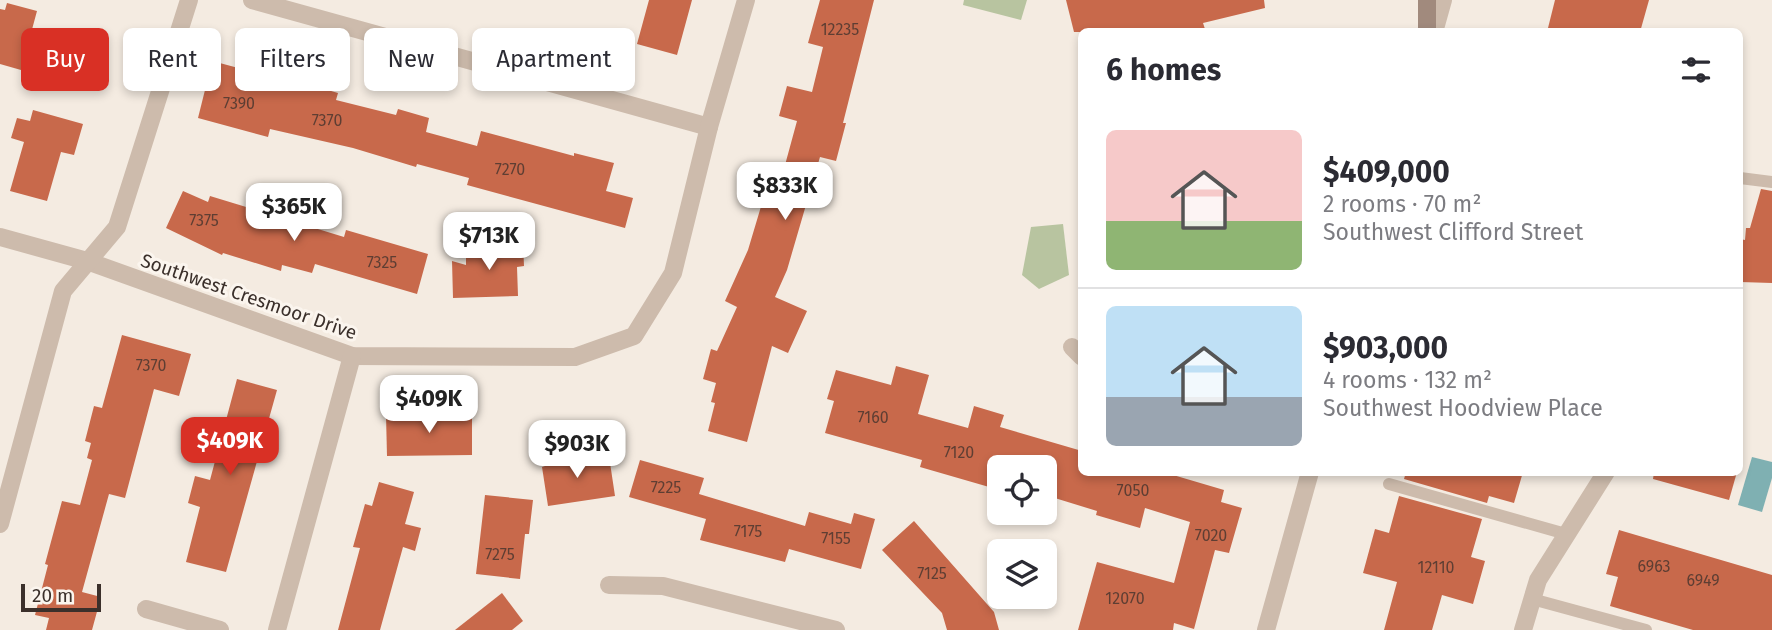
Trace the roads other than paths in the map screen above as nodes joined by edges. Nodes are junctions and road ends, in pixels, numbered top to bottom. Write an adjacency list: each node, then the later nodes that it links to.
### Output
1 (189, 0): 12 (street)
2 (252, 0): 8 (street)
3 (746, 0): 8 (street, Southwest Cresmoor Drive)
4 (1427, 0): 6 (main road)
5 (1443, 0): 7 (street)
6 (1427, 28)
7 (1435, 28)
8 (709, 127): 13 (street, Southwest Cresmoor Drive)
9 (1743, 178): 10 (lane)
10 (1772, 182)
11 (0, 237): 12 (street, Southwest Cresmoor Drive)
12 (88, 261): 13 (street, Southwest Cresmoor Drive); 17 (street)
13 (352, 356): 23 (street)
14 (1309, 476): 25 (street)
15 (1603, 476): 18 (street)
16 (1389, 484): 18 (lane)
17 (0, 524)
18 (1566, 534): 20 (street)
19 (609, 585): 24 (street)
20 (1532, 599): 26 (street); 27 (lane)
21 (146, 609): 22 (street)
22 (220, 630)
23 (278, 630)
24 (836, 630)
25 (1266, 630)
26 (1523, 630)
27 (1646, 630)

